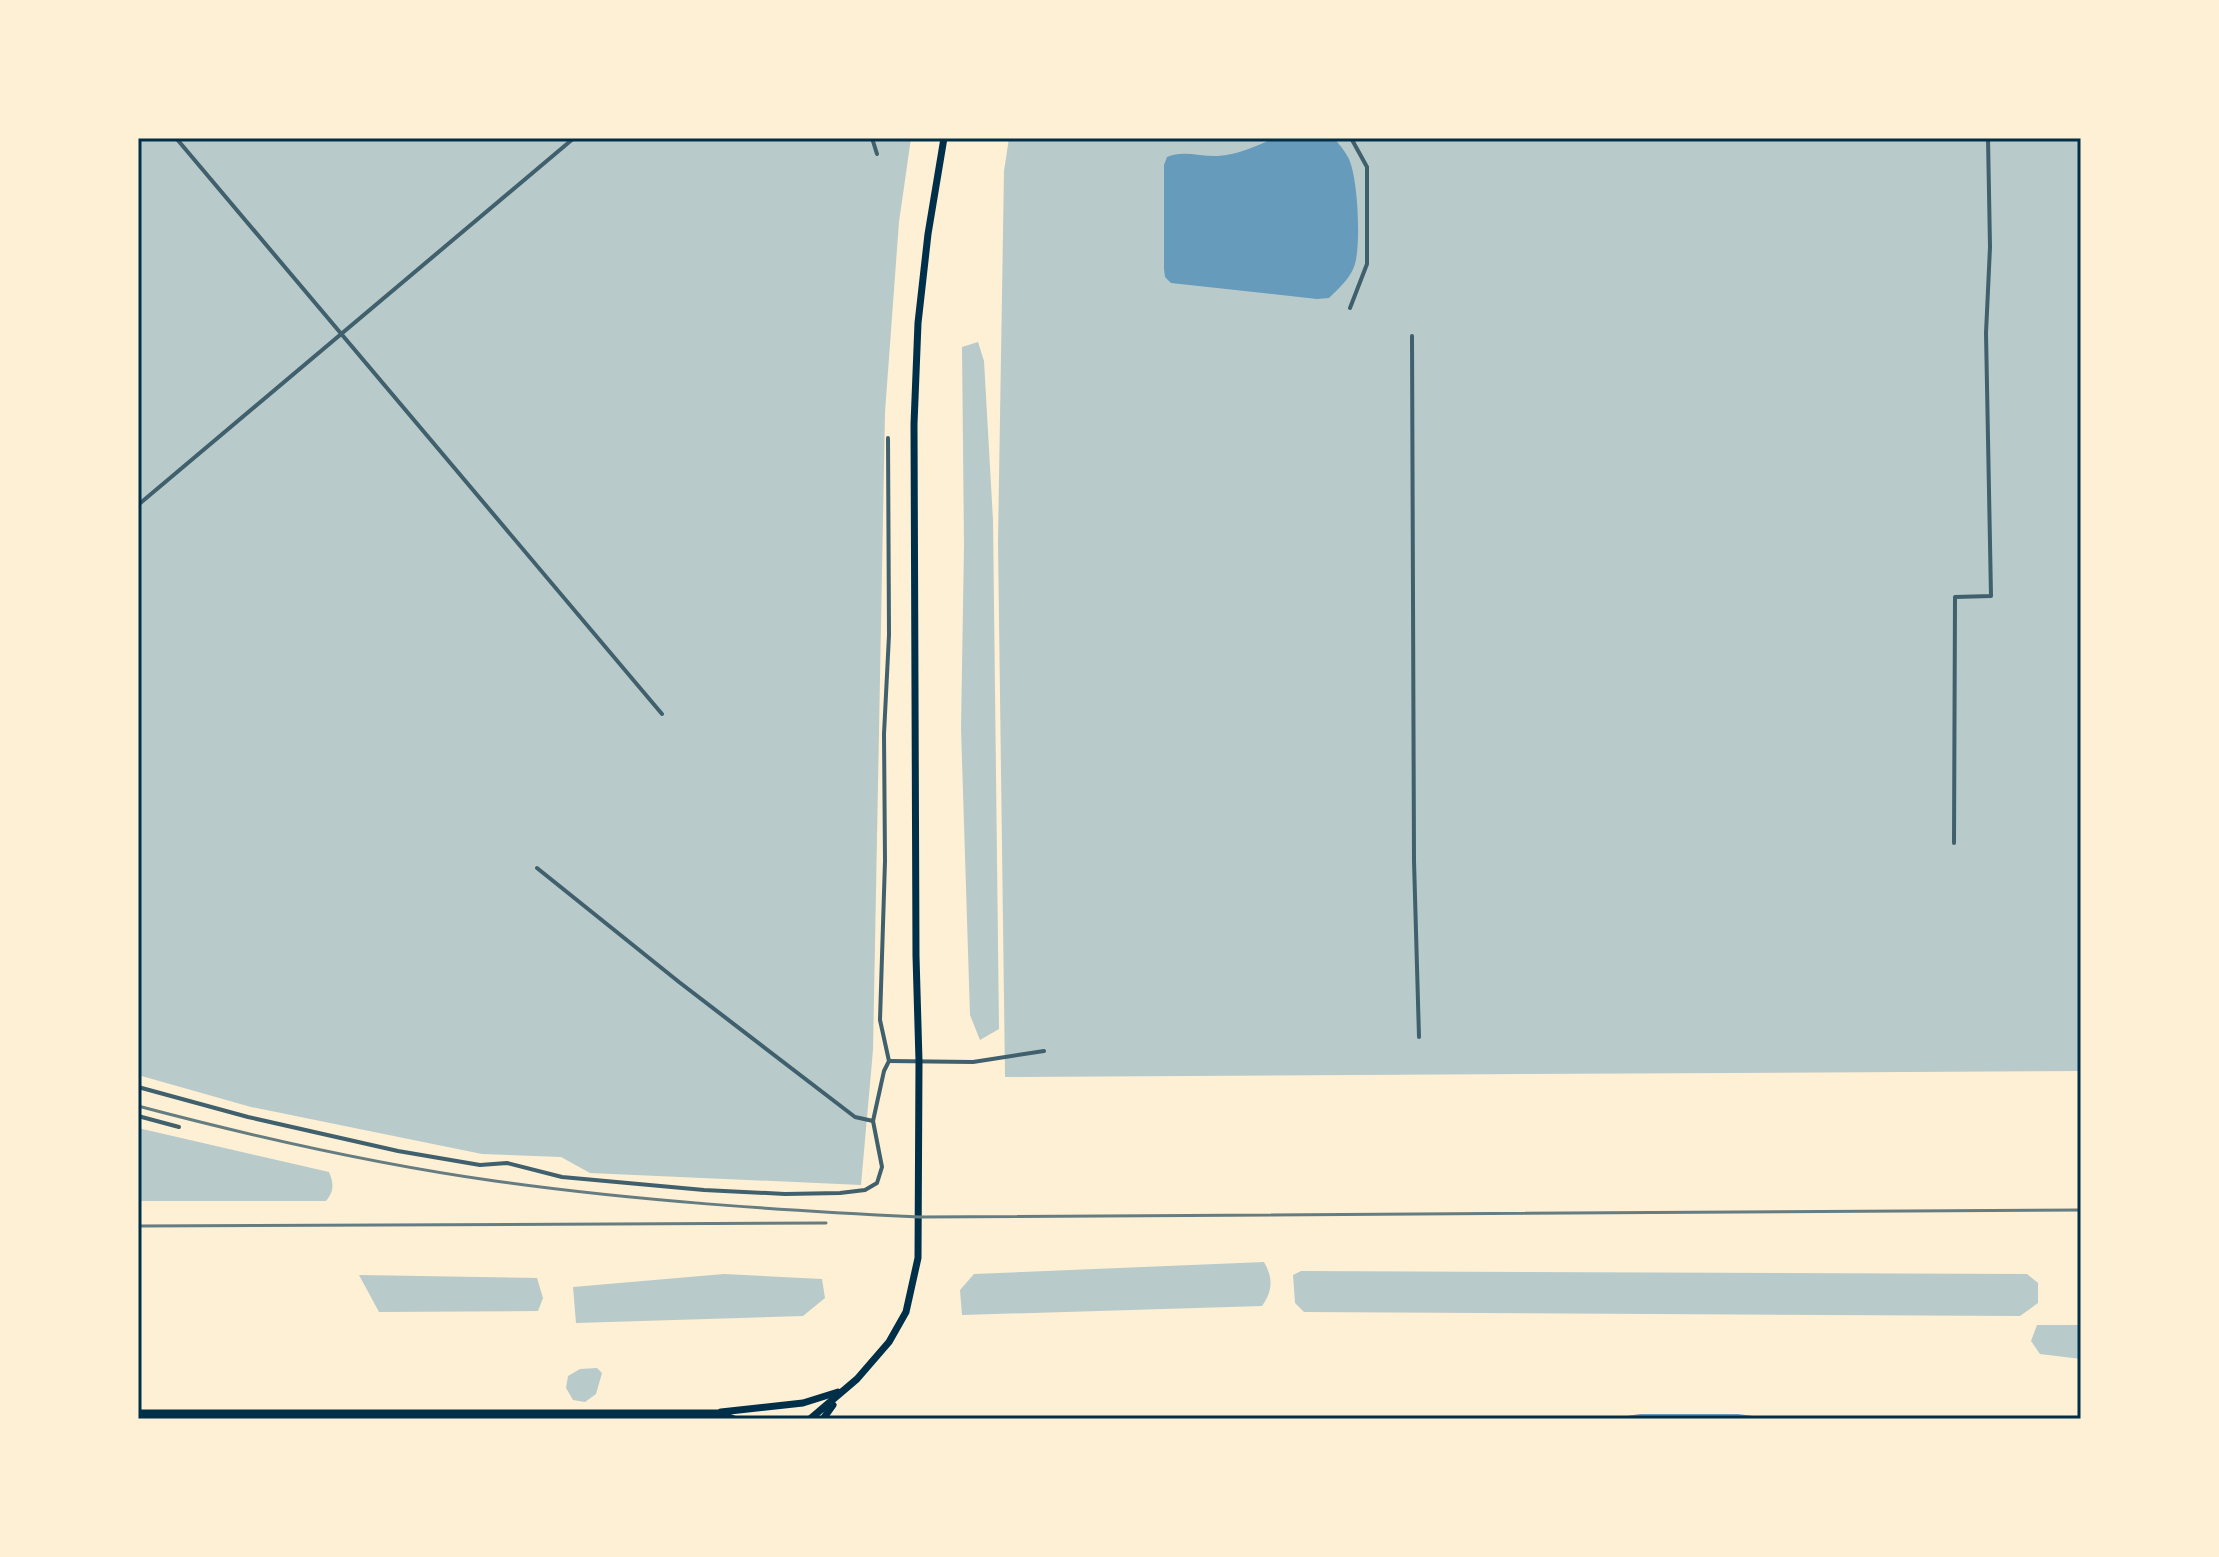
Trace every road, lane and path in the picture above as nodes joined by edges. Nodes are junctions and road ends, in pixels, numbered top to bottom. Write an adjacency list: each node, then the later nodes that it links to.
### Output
1 (176, 138): 9 (street)
2 (574, 138): 9 (street)
3 (872, 138): 7 (street)
4 (944, 138): 19 (main road)
5 (1351, 138): 8 (street)
6 (1988, 138): 14 (street)
7 (877, 154)
8 (1350, 308)
9 (341, 336): 12 (street); 13 (street)
10 (1412, 336): 16 (street)
11 (888, 438): 18 (street)
12 (138, 505)
13 (662, 714)
14 (1954, 843)
15 (537, 868): 22 (street)
16 (1419, 1037)
17 (1044, 1051): 19 (street)
18 (889, 1061): 19 (street); 22 (street)
19 (919, 1061): 24 (main road)
20 (138, 1087): 22 (street)
21 (138, 1116): 23 (street)
22 (873, 1121)
23 (179, 1127)
24 (847, 1388): 26 (main road); 28 (main road); 29 (main road)
25 (138, 1413): 26 (main road)
26 (718, 1413): 27 (main road)
27 (734, 1419)
28 (810, 1419)
29 (823, 1419)

